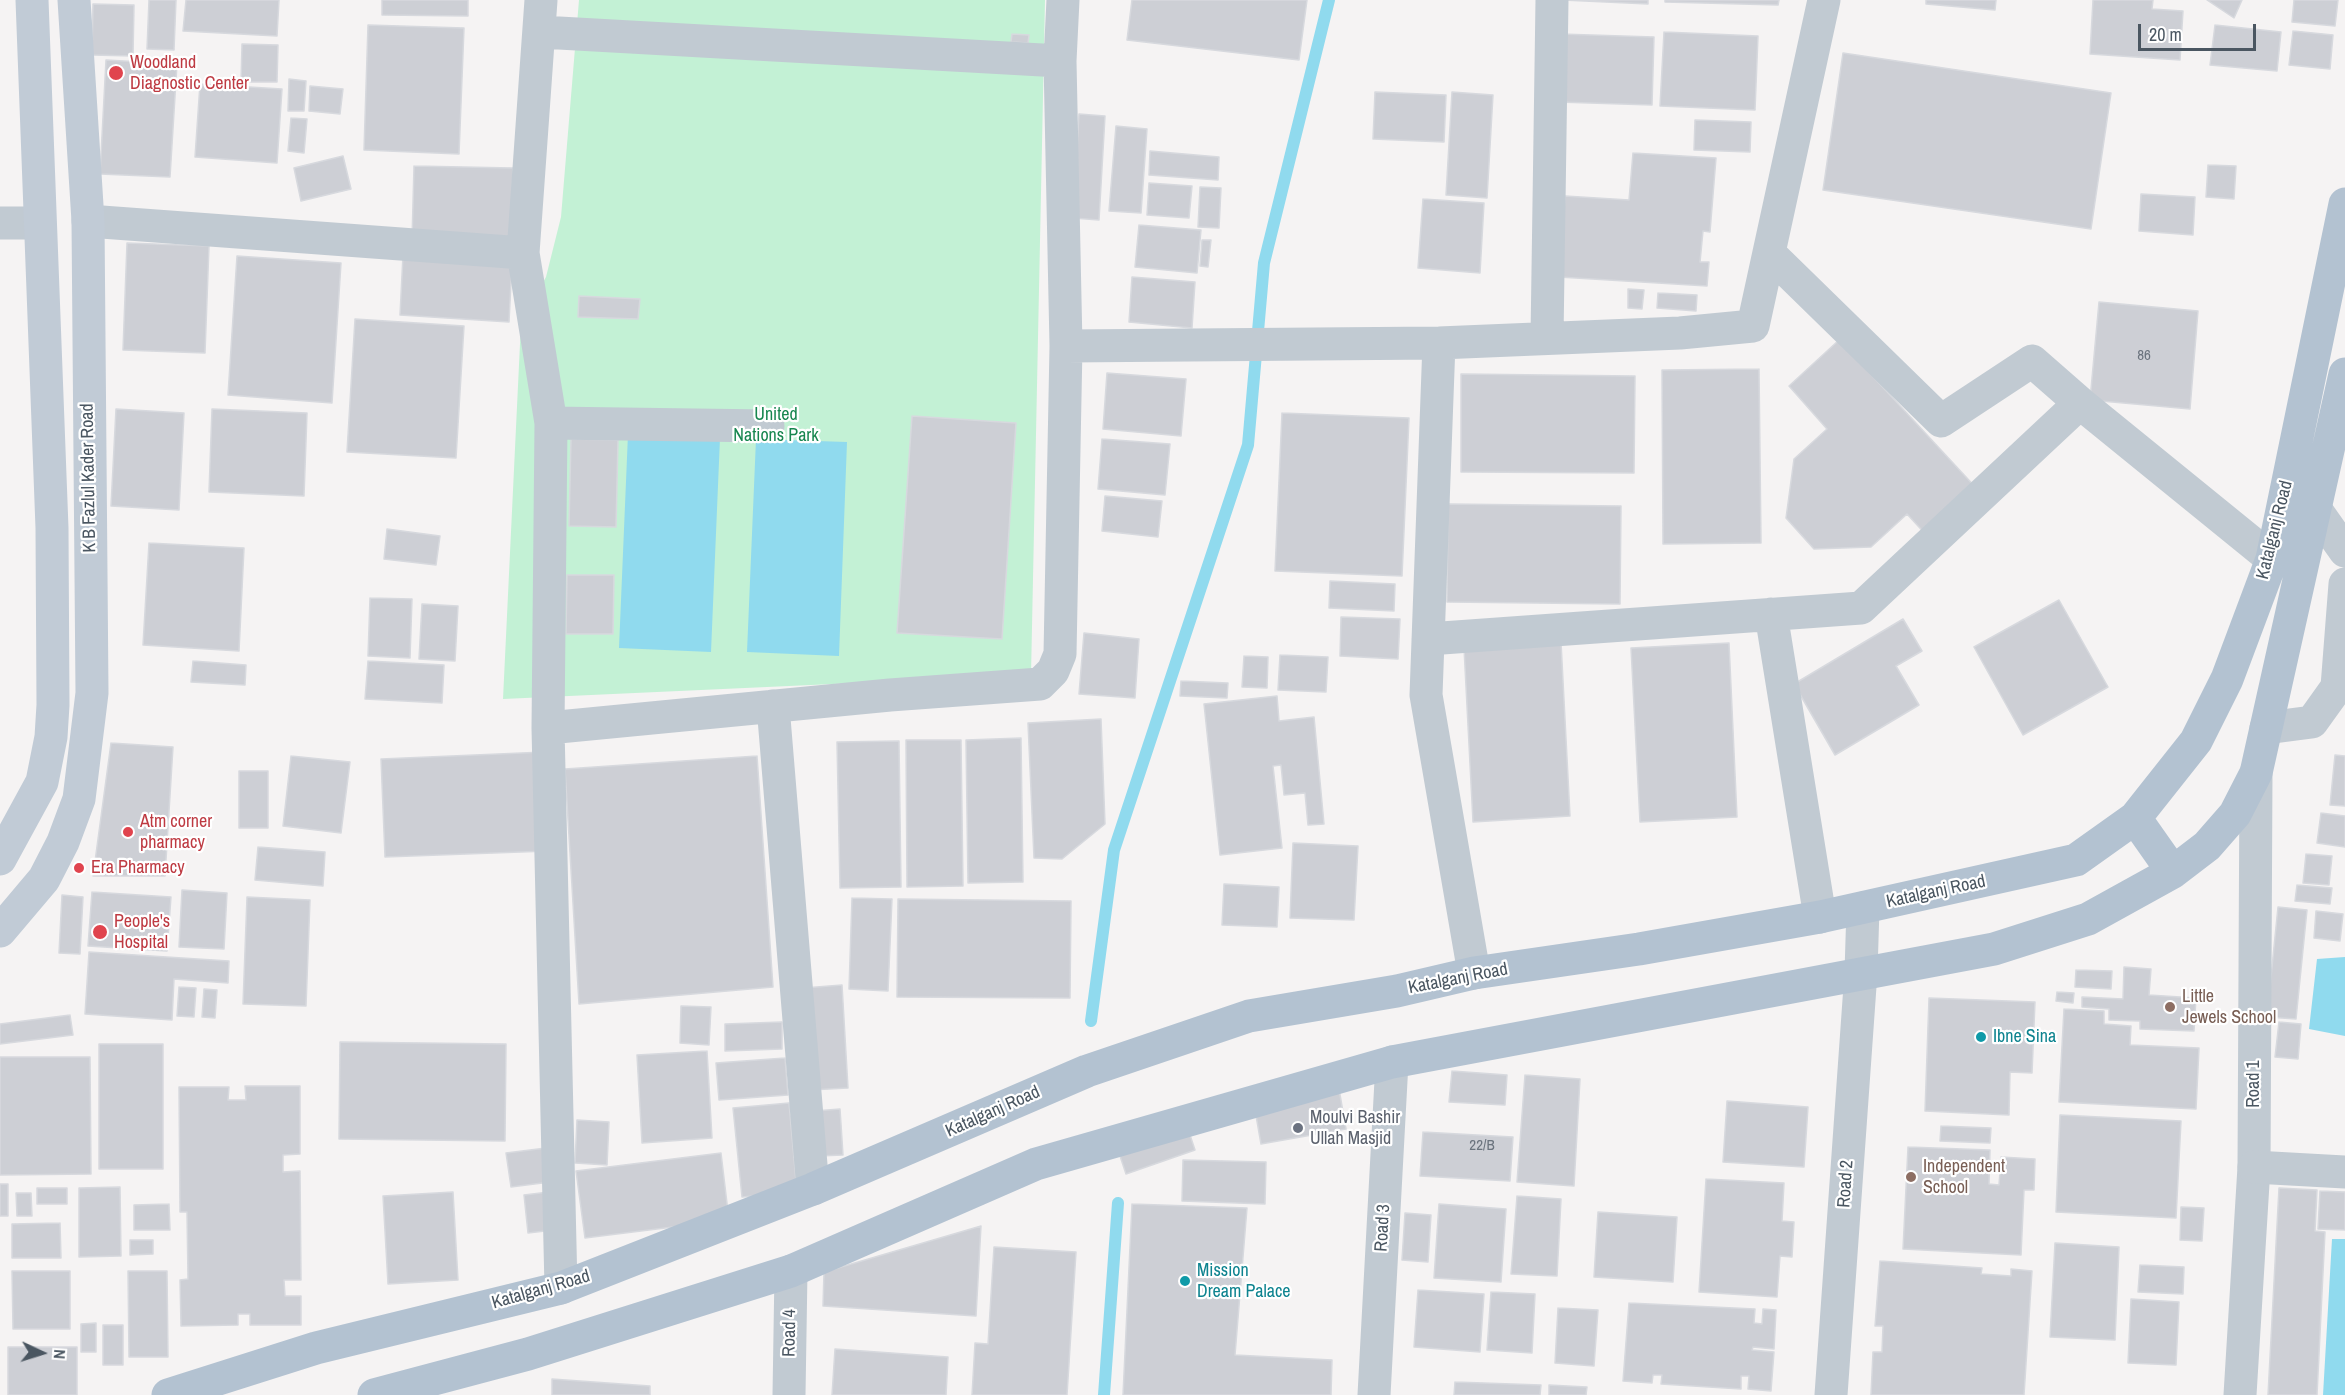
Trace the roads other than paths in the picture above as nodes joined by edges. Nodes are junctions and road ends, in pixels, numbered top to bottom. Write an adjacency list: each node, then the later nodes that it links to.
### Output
1 (32, 0): 12 (main road, K B Fazlul Kader Road)
2 (74, 0): 10 (main road, K B Fazlul Kader Road)
3 (542, 0): 7 (street)
4 (1063, 0): 8 (street)
5 (1552, 0): 15 (street)
6 (1824, 0): 14 (street)
7 (541, 32): 8 (street); 13 (street)
8 (1060, 61): 17 (street)
9 (2345, 204): 25 (main road, Katalganj Road)
10 (88, 221): 13 (street); 38 (main road, K B Fazlul Kader Road)
11 (0, 223): 12 (street)
12 (39, 223): 34 (main road, K B Fazlul Kader Road)
13 (524, 253): 21 (street)
14 (1770, 254): 15 (street); 19 (street)
15 (1547, 338): 16 (street)
16 (1439, 343): 17 (street); 28 (street)
17 (1066, 346): 29 (street)
18 (2345, 374): 20 (main road, Katalganj Road)
19 (2080, 403): 25 (street); 27 (street)
20 (2342, 416): 23 (main road, Katalganj Road)
21 (551, 423): 22 (street); 30 (street)
22 (768, 426)
23 (2316, 510): 24 (street); 31 (main road, Katalganj Road)
24 (2345, 551)
25 (2272, 559): 33 (main road, Katalganj Road)
26 (2345, 584): 31 (street)
27 (1771, 615): 28 (street); 37 (street)
28 (1428, 639): 40 (street)
29 (773, 706): 30 (street); 44 (street)
30 (548, 728): 46 (street)
31 (2266, 728): 32 (main road, Katalganj Road)
32 (2256, 773): 35 (main road, Katalganj Road); 42 (street, Road 1)
33 (2135, 818): 35 (main road); 36 (main road, Katalganj Road)
34 (0, 859)
35 (2173, 873): 39 (main road, Katalganj Road)
36 (1863, 908): 37 (main road, Katalganj Road); 39 (street, Road 2)
37 (1820, 917): 40 (main road, Katalganj Road)
38 (0, 931)
39 (1862, 972): 41 (main road, Katalganj Road); 51 (street, Road 2)
40 (1474, 973): 44 (main road, Katalganj Road)
41 (1392, 1062): 45 (main road, Katalganj Road); 50 (street, Road 3)
42 (2254, 1167): 43 (street); 52 (street, Road 1)
43 (2345, 1172)
44 (813, 1189): 46 (main road, Katalganj Road)
45 (791, 1271): 48 (main road, Katalganj Road); 49 (street, Road 4)
46 (561, 1288): 47 (main road, Katalganj Road)
47 (168, 1395)
48 (374, 1395)
49 (789, 1395)
50 (1374, 1395)
51 (1831, 1395)
52 (2240, 1395)

